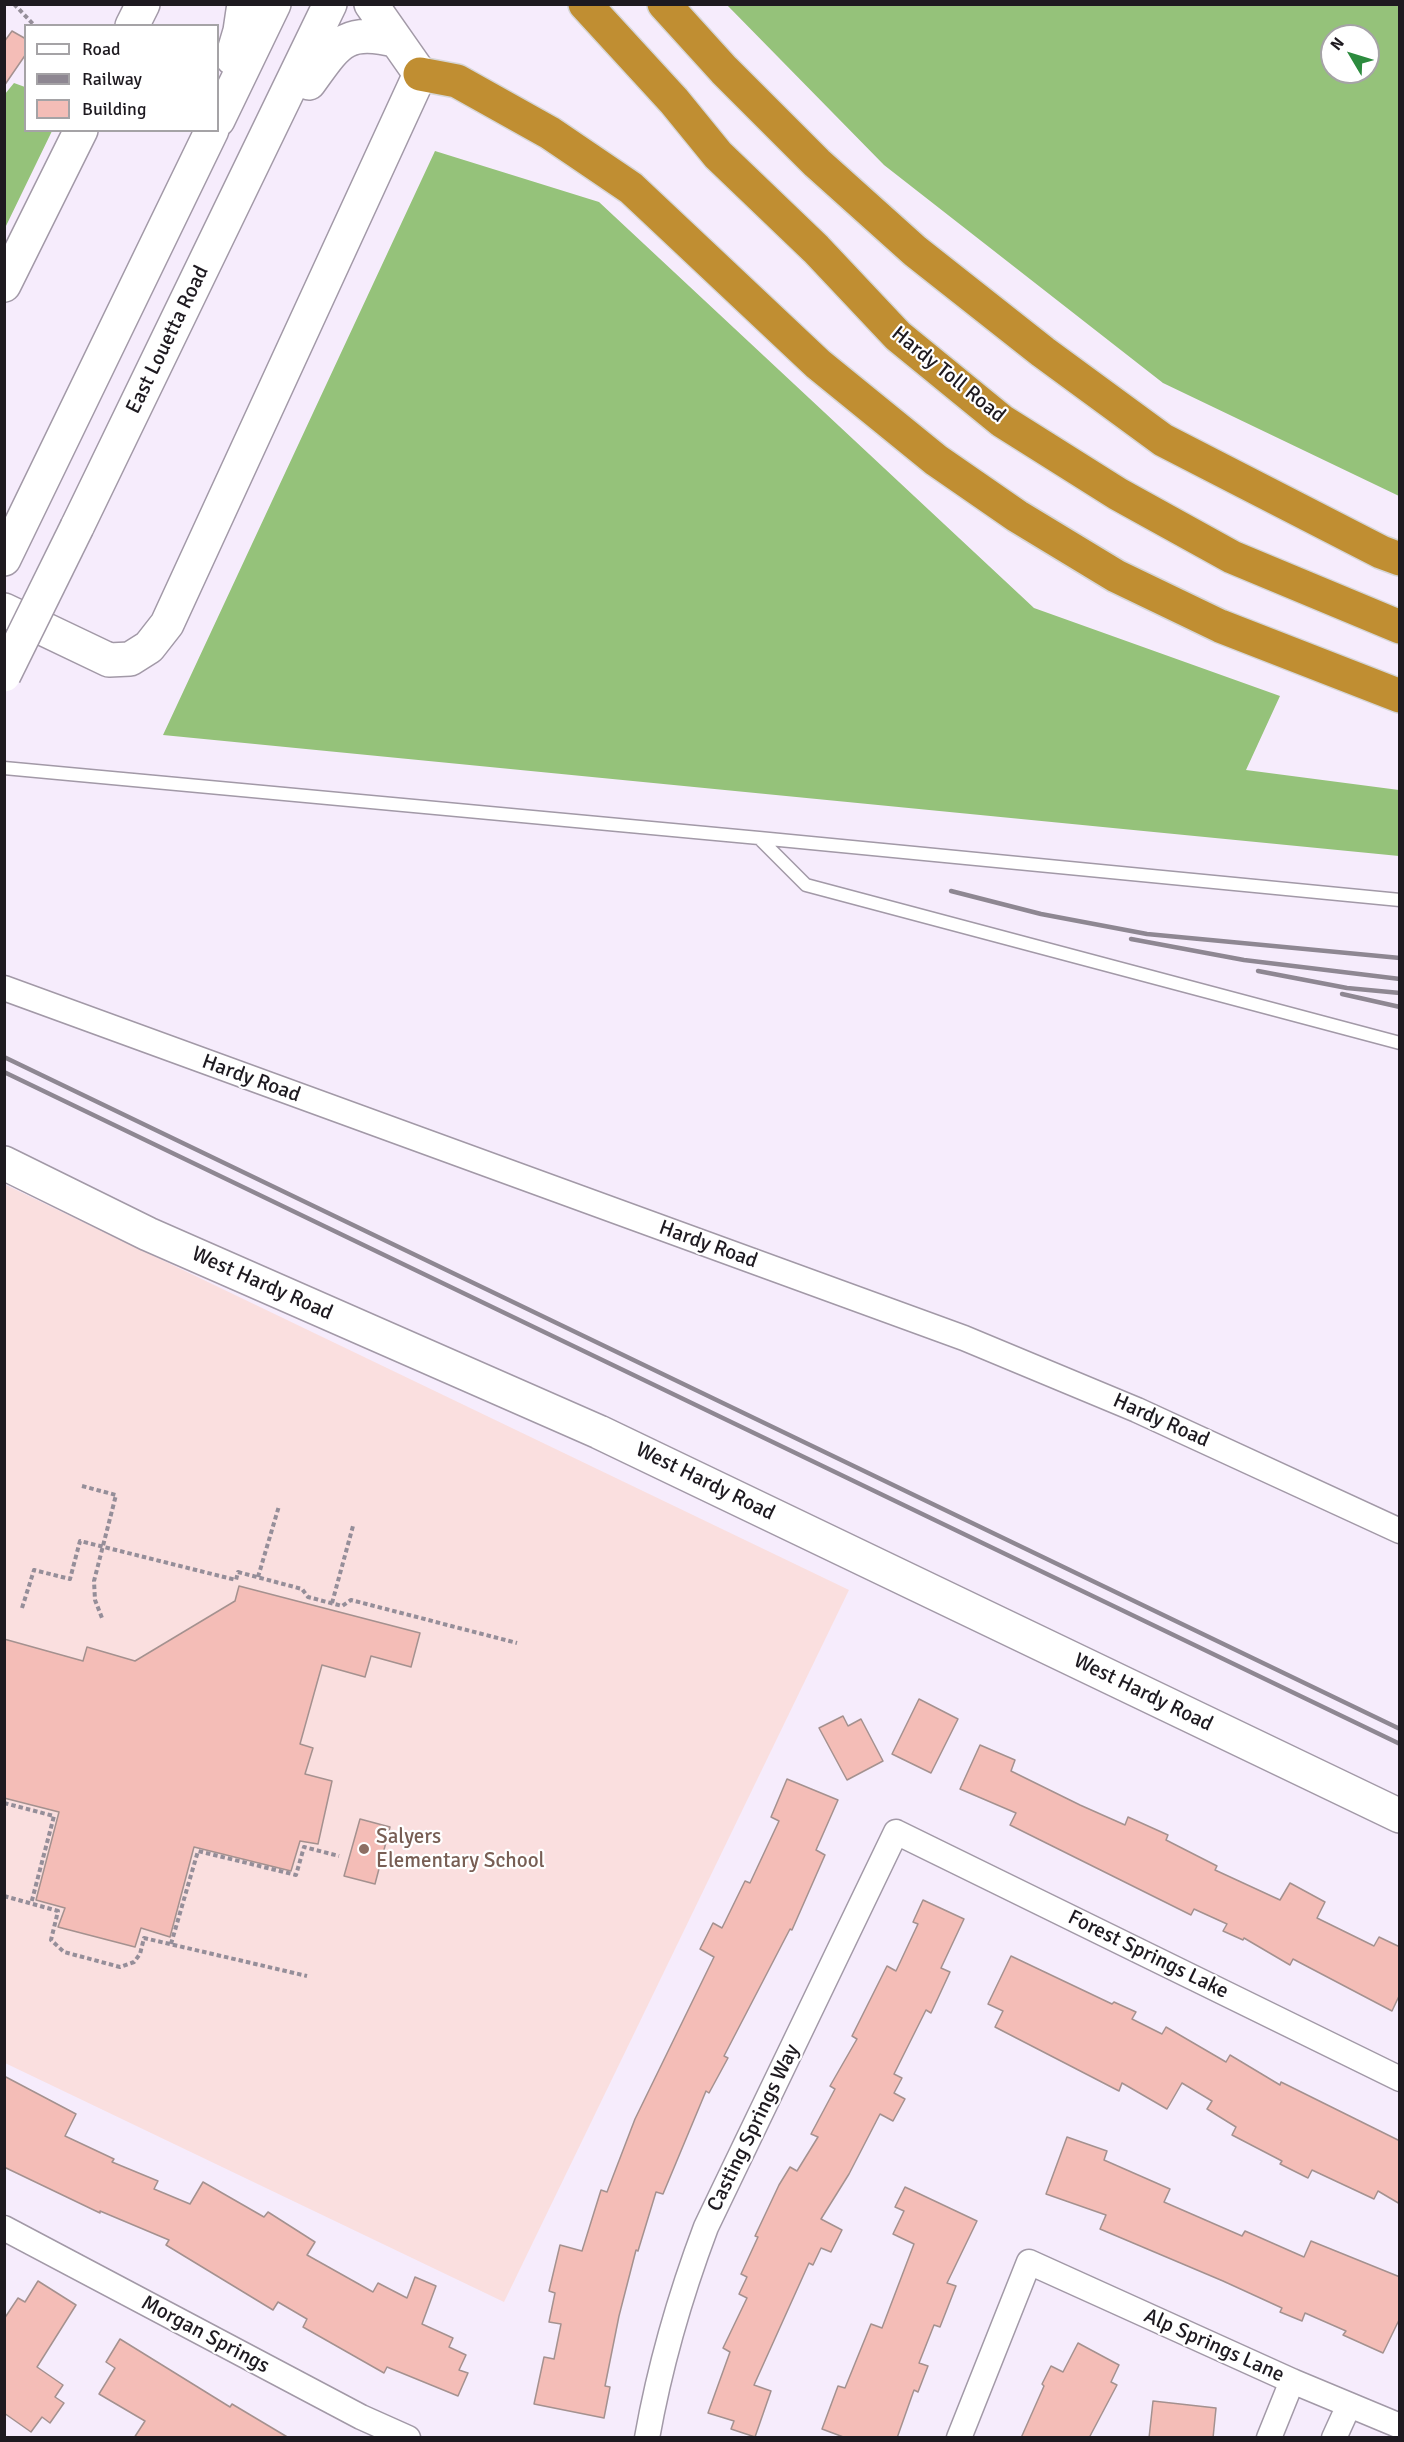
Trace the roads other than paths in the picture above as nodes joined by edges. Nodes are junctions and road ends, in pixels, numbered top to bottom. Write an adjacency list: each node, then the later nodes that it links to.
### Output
1 (143, 4): 8 (main road)
2 (244, 4): 11 (main road)
3 (274, 4): 12 (main road)
4 (330, 4): 15 (main road, East Louetta Road)
5 (371, 4): 9 (main road)
6 (585, 4): 20 (highway, Hardy Toll Road)
7 (664, 4): 18 (highway)
8 (133, 24)
9 (397, 41): 10 (main road); 15 (main road)
10 (420, 74): 19 (main road); 22 (highway)
11 (219, 104)
12 (219, 113)
13 (80, 132): 16 (main road)
14 (210, 132): 17 (main road)
15 (255, 161): 21 (main road, East Louetta Road, bridge)
16 (4, 285)
17 (4, 559)
18 (1400, 559)
19 (4, 610)
20 (1400, 627)
21 (4, 675)
22 (1400, 696)
23 (4, 768): 24 (lane)
24 (759, 838): 25 (lane); 27 (lane)
25 (1400, 900)
26 (4, 988): 29 (street, Hardy Road)
27 (1400, 1043)
28 (4, 1163): 30 (main road, West Hardy Road)
29 (1400, 1531)
30 (1400, 1816)
31 (896, 1832): 32 (street, Forest Springs Lake); 38 (street, Casting Springs Way)
32 (1400, 2079)
33 (4, 2228): 37 (street, Morgan Springs)
34 (1292, 2381): 35 (street, Alp Springs Lane); 39 (street, Alp Springs Lane); 40 (street)
35 (1349, 2405): 36 (street, Alp Springs Lane); 41 (street)
36 (1400, 2426)
37 (408, 2438)
38 (647, 2438)
39 (959, 2438)
40 (1269, 2438)
41 (1334, 2438)

